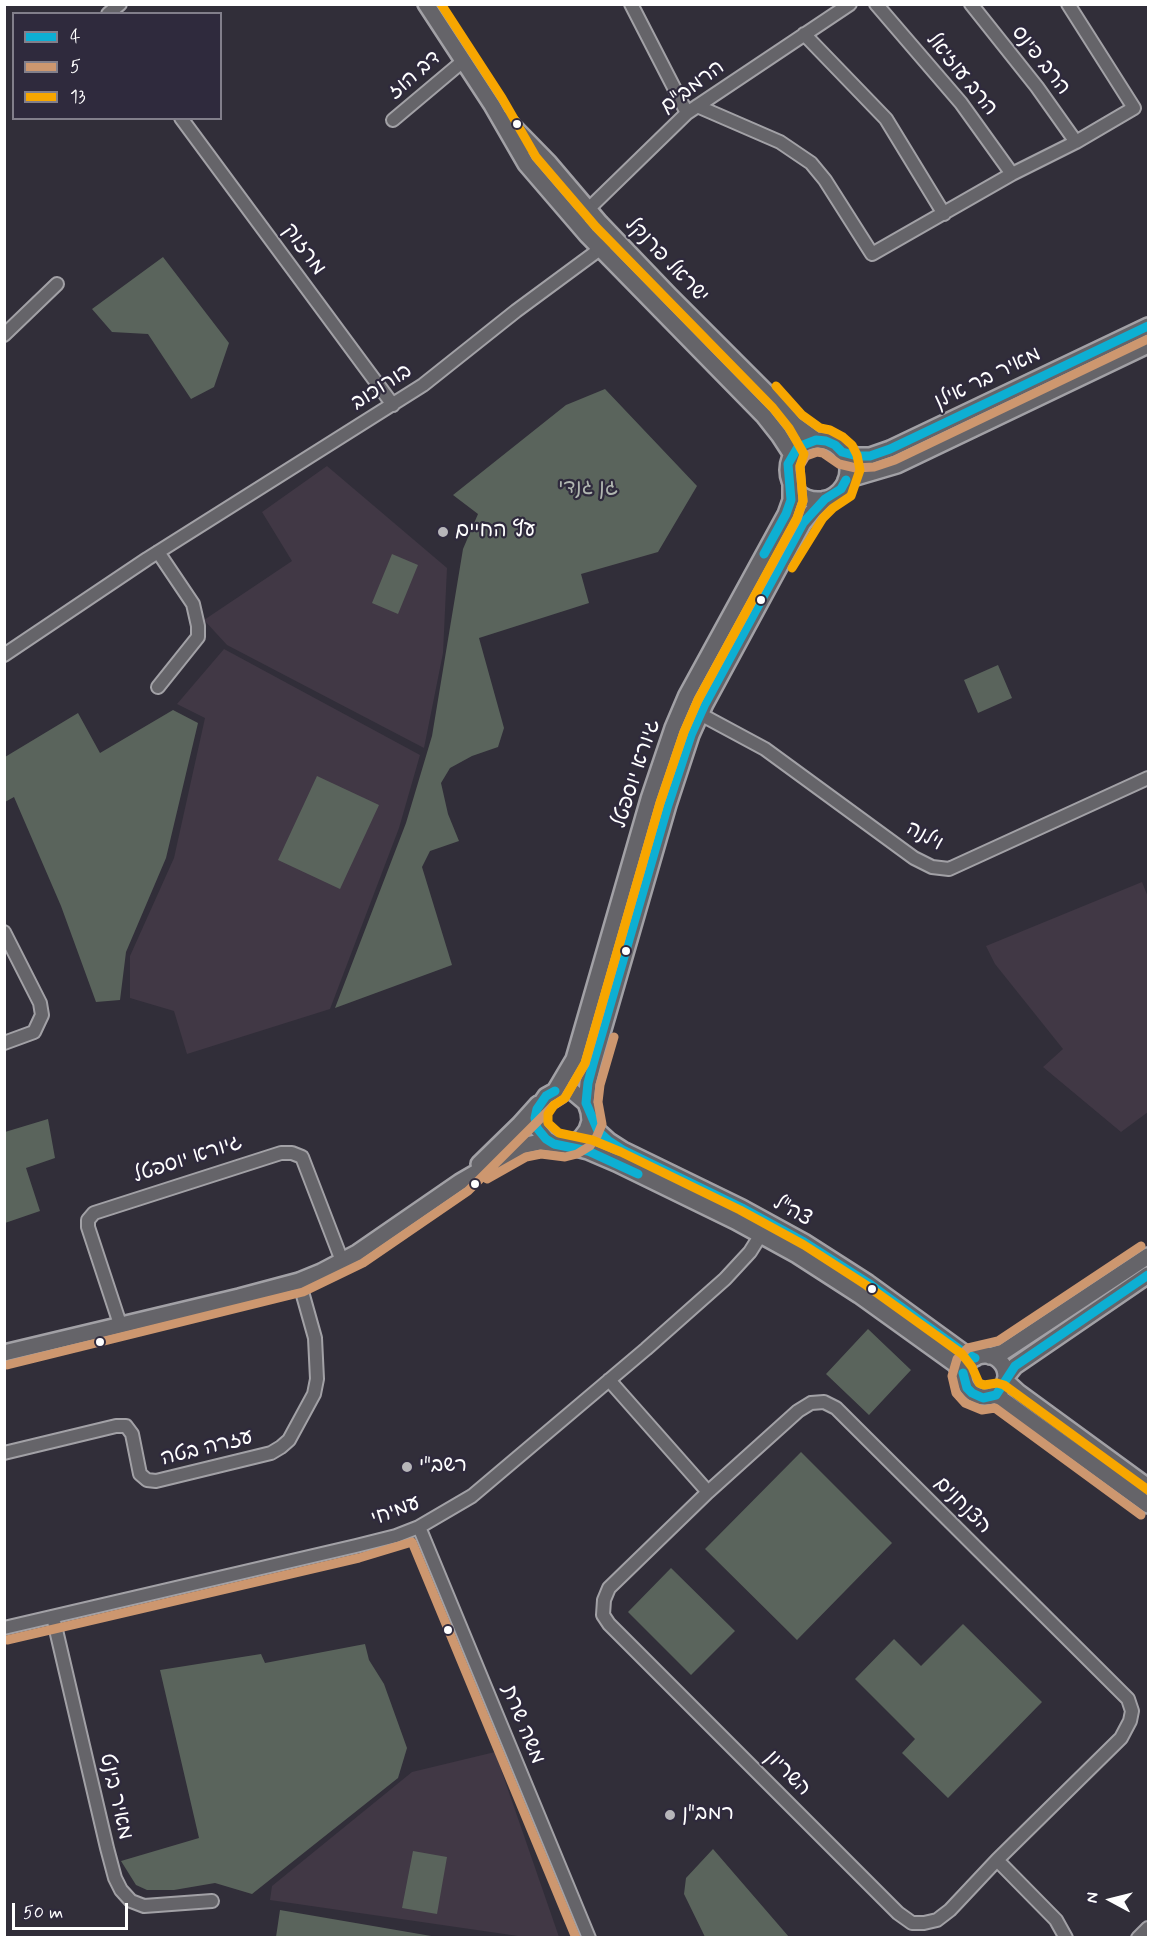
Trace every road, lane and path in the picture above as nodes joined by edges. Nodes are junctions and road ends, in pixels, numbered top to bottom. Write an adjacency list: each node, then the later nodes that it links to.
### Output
1 (426, 4): 8 (street, ישראל פרנקל)
2 (631, 4): 10 (street)
3 (850, 4): 7 (street, הרמב"ם)
4 (876, 4): 14 (street, הרב עוזיאל)
5 (971, 4): 13 (street, הרב פינס)
6 (1068, 4): 13 (street)
7 (804, 34): 10 (street, הרמב"ם); 16 (street)
8 (462, 62): 9 (street, ישראל פרנקל); 12 (street, דב הוז)
9 (492, 105): 15 (street, ישראל פרנקל); 17 (street, ישראל פרנקל)
10 (692, 110): 15 (street, הרמב"ם); 16 (street)
11 (182, 120): 24 (street, מרזוק)
12 (393, 120)
13 (1076, 142): 14 (street)
14 (1012, 174): 16 (street)
15 (589, 210): 17 (street, הרמב"ם); 18 (street, ישראל פרנקל)
16 (944, 214)
17 (575, 222): 19 (street, ישראל פרנקל)
18 (613, 236): 19 (street, בורוכוב); 25 (street, ישראל פרנקל)
19 (600, 249): 24 (street, בורוכוב); 27 (street, ישראל פרנקל)
20 (57, 284): 22 (street)
21 (1149, 326): 26 (street, מאיר בר אילן)
22 (4, 335)
23 (1149, 345): 28 (street, מאיר בר אילן)
24 (393, 405): 31 (street, בורוכוב)
25 (816, 440): 26 (street); 27 (street)
26 (842, 452): 28 (street)
27 (792, 455): 29 (street)
28 (846, 480): 30 (street)
29 (791, 484): 30 (street); 38 (street, גיורא יוספטל)
30 (825, 499): 34 (street, גיורא יוספטל)
31 (158, 552): 32 (street, בורוכוב); 33 (street)
32 (4, 655)
33 (158, 687)
34 (700, 714): 35 (street, וילנה); 40 (street, גיורא יוספטל)
35 (1149, 778)
36 (4, 932): 37 (street)
37 (4, 1043)
38 (555, 1091): 39 (street); 40 (street)
39 (541, 1100): 41 (street); 42 (street)
40 (588, 1107): 41 (street); 43 (street, צה"ל)
41 (559, 1144): 42 (street); 43 (street, צה"ל)
42 (460, 1182): 45 (street)
43 (764, 1228): 50 (street, צה"ל); 51 (street, צה"ל); 53 (street, עמיחי)
44 (1149, 1256): 50 (street)
45 (342, 1261): 47 (street); 48 (street, גיורא יוספטל)
46 (1149, 1275): 52 (street)
47 (299, 1281): 48 (street); 55 (street, עזרה בטה)
48 (120, 1324): 49 (street)
49 (4, 1353)
50 (983, 1357): 51 (street); 52 (street)
51 (964, 1376): 54 (street)
52 (1006, 1379): 54 (street); 56 (street)
53 (609, 1380): 57 (street); 59 (street, עמיחי)
54 (996, 1395): 58 (street)
55 (4, 1453)
56 (1149, 1487)
57 (708, 1492): 62 (street, השריון); 62 (street, הצנחנים)
58 (1149, 1505)
59 (418, 1527): 60 (street, עמיחי); 65 (street, משה שרת)
60 (53, 1617): 61 (street, עמיחי); 63 (street, מאיר בינט)
61 (4, 1628)
62 (997, 1860): 66 (street)
63 (212, 1901)
64 (1149, 1928): 67 (street)
65 (589, 1938)
66 (1066, 1938)
67 (1138, 1938)

